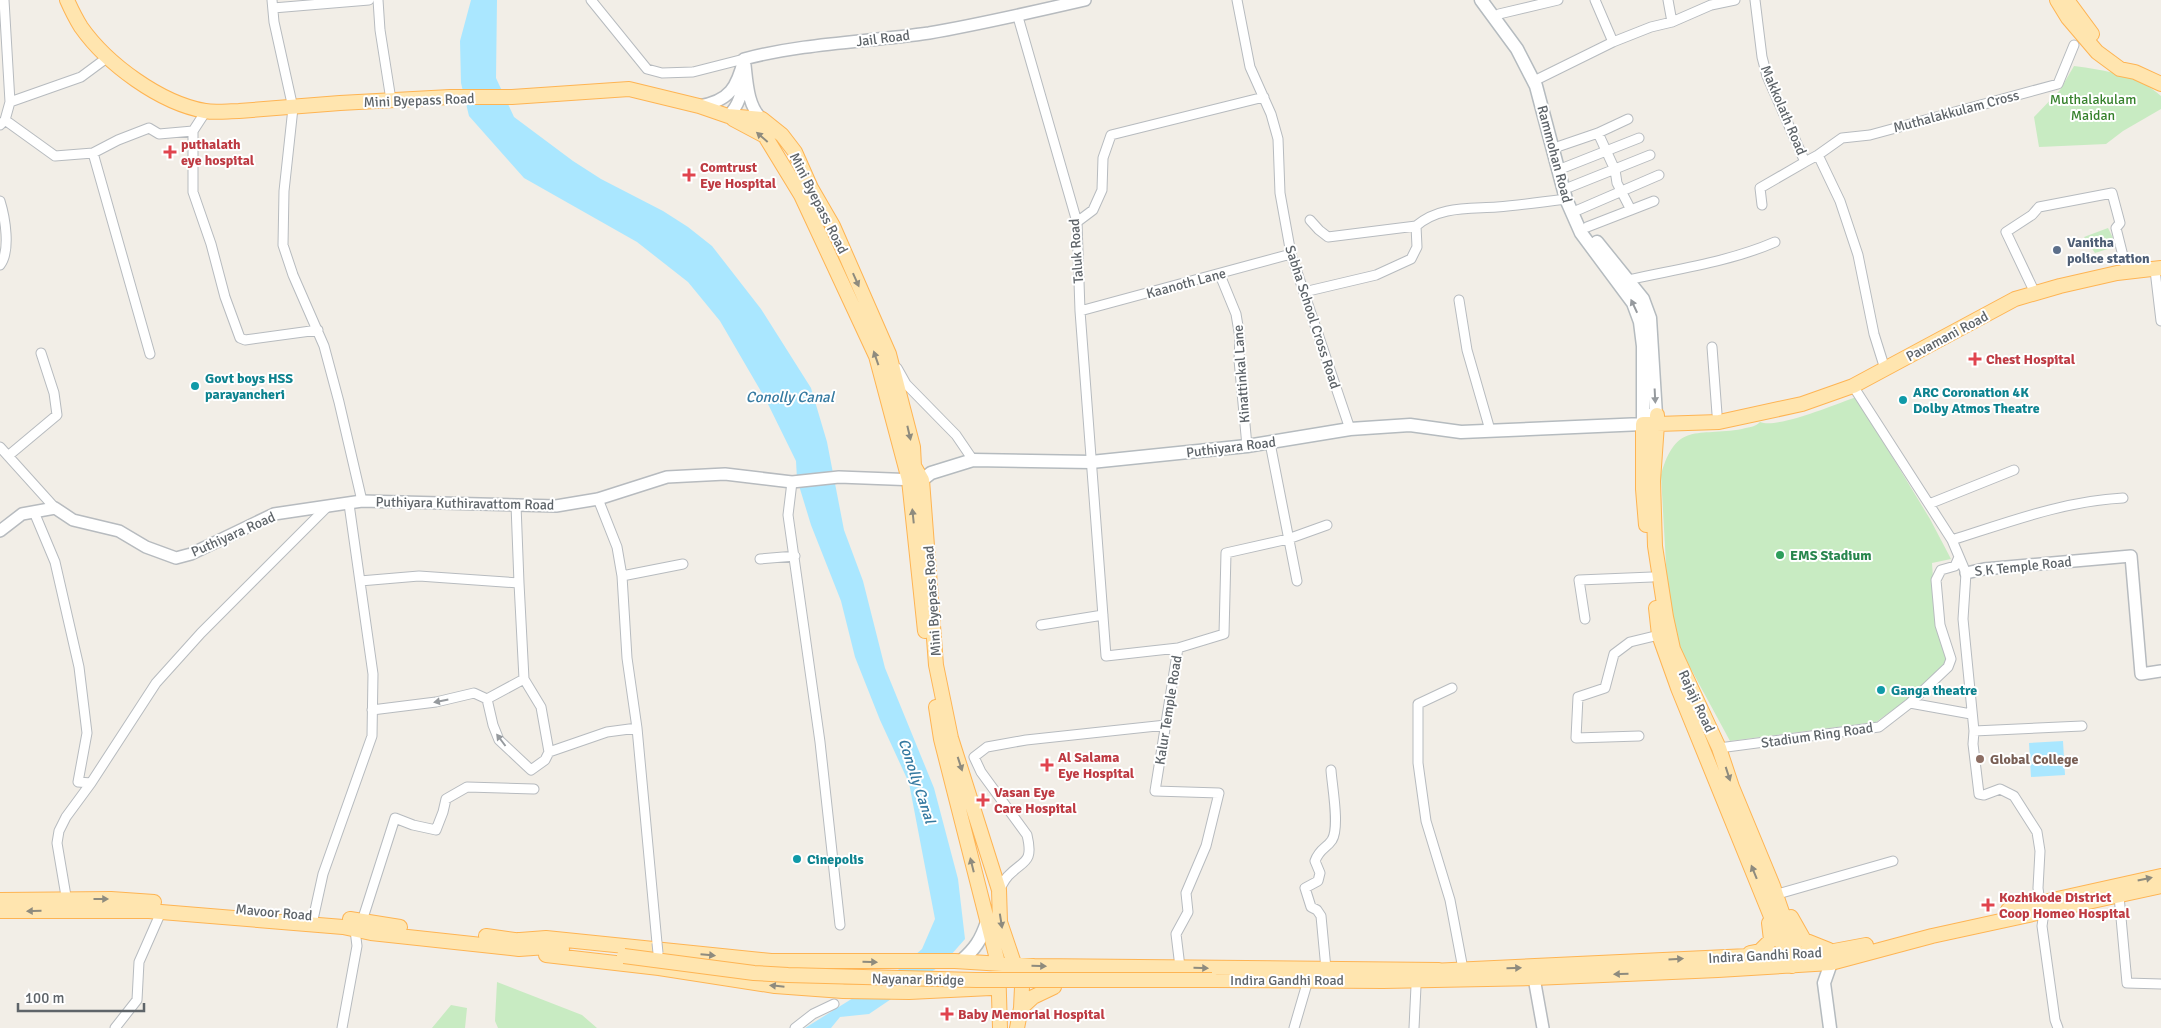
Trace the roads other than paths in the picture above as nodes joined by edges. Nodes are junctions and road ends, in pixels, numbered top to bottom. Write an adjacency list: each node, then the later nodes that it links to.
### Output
1 (4, 0): 31 (street)
2 (67, 0): 24 (main road, Mini Byepass Road)
3 (369, 0): 17 (street)
4 (378, 0): 30 (street)
5 (591, 0): 25 (street)
6 (1085, 0): 18 (street, Jail Road)
7 (1236, 0): 29 (street, Sabha School Cross Road)
8 (1481, 0): 52 (main road, Rammohan Road)
9 (1489, 0): 19 (main road, Rammohan Road)
10 (1558, 0): 19 (street)
11 (1595, 0): 22 (street)
12 (1668, 0): 21 (street)
13 (1735, 0): 21 (street)
14 (1754, 0): 47 (street, Makkolath Road)
15 (2057, 0): 26 (main road)
16 (2067, 0): 26 (main road)
17 (272, 4): 33 (street)
18 (1054, 4): 20 (street, Jail Road)
19 (1500, 14): 27 (main road, Rammohan Road)
20 (1018, 17): 25 (street, Jail Road); 60 (street, Taluk Road)
21 (1672, 22): 22 (street)
22 (1613, 42): 27 (street)
23 (2074, 45): 46 (street, Muthalakkulam Cross)
24 (108, 57): 31 (street); 34 (main road, Mini Byepass Road)
25 (744, 59): 32 (street); 35 (street); 36 (street)
26 (2135, 72): 28 (main road)
27 (1538, 79): 42 (main road, Rammohan Road)
28 (2161, 84)
29 (1264, 97): 60 (street); 64 (street, Sabha School Cross Road)
30 (391, 100): 32 (main road, Mini Byepass Road); 33 (main road, Mini Byepass Road)
31 (10, 102): 38 (street)
32 (699, 106): 35 (main road, Mini Byepass Road)
33 (293, 108): 34 (main road, Mini Byepass Road); 75 (street)
34 (206, 112): 39 (street)
35 (728, 116): 36 (main road, Mini Byepass Road); 94 (main road, one-way to 35)
36 (762, 119): 79 (main road, Mini Byepass Road, one-way to 79)
37 (1628, 119): 40 (street)
38 (2, 122): 44 (street)
39 (193, 130): 44 (street); 75 (street)
40 (1598, 133): 42 (street); 43 (street)
41 (1639, 138): 43 (street)
42 (1557, 147): 48 (main road, Rammohan Road)
43 (1606, 151): 48 (street); 49 (street)
44 (93, 153): 78 (street)
45 (1650, 155): 49 (street)
46 (1818, 155): 47 (street, Makkolath Road); 80 (street, Makkolath Road)
47 (1806, 162): 55 (street)
48 (1563, 168): 52 (main road, Rammohan Road)
49 (1614, 170): 51 (street); 52 (street)
50 (1659, 175): 51 (street)
51 (1623, 192): 56 (street); 57 (street)
52 (1568, 193): 57 (main road, Rammohan Road); 61 (street)
53 (0, 201): 58 (street)
54 (1654, 201): 56 (street)
55 (1762, 205)
56 (1631, 210): 62 (street)
57 (1578, 214): 62 (main road, Rammohan Road); 84 (main road, Rammohan Road, one-way to 57)
58 (3, 219): 65 (street)
59 (1310, 220): 61 (street)
60 (1077, 222): 73 (street, Taluk Road)
61 (1416, 226): 70 (street)
62 (1587, 226): 69 (main road, Rammohan Road)
63 (1775, 242): 69 (street)
64 (1291, 254): 68 (street, Kaanoth Lane); 70 (street, Sabha School Cross Road)
65 (0, 265)
66 (2158, 269): 67 (main road, Pavamani Road); 74 (street)
67 (2127, 272): 71 (main road, Pavamani Road); 71 (street)
68 (1220, 275): 73 (street, Kaanoth Lane); 88 (street, Kinattinkal Lane)
69 (1628, 280): 84 (main road, Rammohan Road, one-way to 84)
70 (1304, 292): 85 (street, Sabha School Cross Road)
71 (2035, 293): 80 (main road, Pavamani Road)
72 (1459, 300): 86 (street)
73 (1080, 311): 92 (street, Taluk Road)
74 (2161, 321)
75 (318, 330): 98 (street)
76 (1712, 347): 82 (street)
77 (41, 353): 90 (street)
78 (150, 354)
79 (889, 354): 91 (street); 94 (main road, Mini Byepass Road, one-way to 94)
80 (1885, 369): 81 (main road, Pavamani Road)
81 (1854, 386): 83 (main road, Pavamani Road); 100 (street, S K Temple Road)
82 (1717, 414): 83 (main road, Pavamani Road); 84 (main road, Pavamani Road)
83 (1736, 417): 84 (main road, Pavamani Road)
84 (1650, 420): 86 (main road, Puthiyara Road); 115 (main road); 136 (main road, Rajaji Road)
85 (1350, 429): 86 (main road, Puthiyara Road); 87 (main road, Puthiyara Road)
86 (1490, 430)
87 (1270, 442): 88 (main road, Puthiyara Road); 107 (street)
88 (1247, 446): 92 (main road, Puthiyara Road)
89 (0, 447): 90 (street)
90 (8, 456): 103 (street)
91 (973, 460): 92 (main road, Puthiyara Road); 94 (main road, Puthiyara Road)
92 (1091, 462): 119 (street, Kalur Temple Road)
93 (2014, 470): 100 (street)
94 (916, 480): 95 (street, Puthiyara Kuthiravattom Road); 144 (main road, Mini Byepass Road, one-way to 144); 153 (main road, one-way to 94)
95 (792, 482): 97 (street, Puthiyara Kuthiravattom Road); 109 (street)
96 (2123, 498): 108 (street)
97 (598, 499): 101 (street, Puthiyara Kuthiravattom Road); 114 (street)
98 (362, 501): 99 (street, Puthiyara Road); 101 (street, Puthiyara Kuthiravattom Road)
99 (349, 504): 102 (street, Puthiyara Road); 116 (street)
100 (1929, 504): 108 (street, S K Temple Road)
101 (516, 505): 118 (street)
102 (327, 507): 103 (street, Puthiyara Road); 139 (street)
103 (55, 508): 104 (street)
104 (34, 512): 106 (street); 139 (street)
105 (1327, 525): 107 (street)
106 (0, 531)
107 (1288, 538): 117 (street); 123 (street)
108 (1952, 540): 110 (street, S K Temple Road)
109 (795, 556): 111 (street); 154 (street)
110 (1959, 557): 113 (street, S K Temple Road); 128 (street, Stadium Ring Road)
111 (760, 559)
112 (683, 564): 114 (street)
113 (1966, 573): 124 (street, S K Temple Road); 130 (street)
114 (622, 576): 133 (street)
115 (1652, 578): 120 (street); 122 (main road)
116 (360, 581): 118 (street); 129 (street)
117 (1296, 581)
118 (519, 582): 125 (street)
119 (1103, 615): 121 (street); 123 (street, Kalur Temple Road)
120 (1586, 619)
121 (1041, 625)
122 (1659, 634): 135 (street); 145 (main road, one-way to 122)
123 (1178, 648): 131 (street, Kalur Temple Road)
124 (2161, 671)
125 (524, 679): 127 (street); 137 (street)
126 (1452, 688): 168 (street)
127 (487, 699): 129 (street, one-way to 129); 137 (street, one-way to 127)
128 (1910, 703): 130 (street); 136 (street, Stadium Ring Road)
129 (372, 710): 152 (street)
130 (1971, 714): 134 (street)
131 (1166, 725): 144 (street); 166 (street, Kalur Temple Road)
132 (2082, 726): 134 (street)
133 (637, 728): 137 (street); 157 (street, bridge)
134 (1974, 731): 149 (street)
135 (1639, 736)
136 (1719, 748): 145 (main road, Rajaji Road, one-way to 145)
137 (548, 752)
138 (1331, 770): 167 (street)
139 (91, 783): 148 (street)
140 (534, 789): 155 (street)
141 (1893, 861): 145 (street)
142 (2161, 876): 149 (main road, Indira Gandhi Road, one-way to 142)
143 (2161, 886): 146 (main road, Indira Gandhi Road)
144 (999, 890): 165 (main road, Mini Byepass Road, one-way to 165)
145 (1771, 890): 159 (main road); 160 (main road); 161 (main road, Rajaji Road)
146 (2118, 896): 149 (main road, Indira Gandhi Road); 172 (street)
147 (0, 900): 148 (main road, Mavoor Road)
148 (67, 905): 150 (main road, Mavoor Road, one-way to 150); 151 (main road, Mavoor Road); 152 (main road, Mavoor Road, one-way to 152)
149 (2041, 907): 160 (main road, Indira Gandhi Road); 189 (street)
150 (0, 911)
151 (162, 912): 152 (main road, Mavoor Road); 180 (street)
152 (313, 920): 155 (main road, Mavoor Road)
153 (986, 922): 162 (main road); 164 (main road)
154 (840, 925)
155 (359, 926): 156 (main road, Mavoor Road); 181 (street)
156 (519, 945): 158 (main road, Mavoor Road); 163 (main road, one-way to 163); 177 (main road, one-way to 156)
157 (658, 954)
158 (624, 956): 171 (main road, Nayanar Bridge, bridge)
159 (1737, 956): 161 (main road, Indira Gandhi Road); 168 (main road, Indira Gandhi Road, one-way to 159)
160 (1832, 957): 161 (main road, Indira Gandhi Road); 188 (main road)
161 (1791, 958): 170 (main road, Indira Gandhi Road, one-way to 170)
162 (958, 961): 163 (main road, one-way to 162); 164 (main road)
163 (820, 962): 177 (main road)
164 (998, 963): 165 (main road); 183 (main road)
165 (1014, 964): 166 (main road, one-way to 166); 174 (main road, Mini Byepass Road)
166 (1180, 967): 167 (main road, one-way to 167)
167 (1326, 969): 169 (main road)
168 (1463, 969): 169 (main road, Indira Gandhi Road)
169 (1440, 975): 170 (main road, Indira Gandhi Road); 171 (main road, Indira Gandhi Road); 173 (main road)
170 (1534, 978): 187 (street)
171 (1212, 980)
172 (2161, 984)
173 (1416, 986): 176 (main road); 186 (street)
174 (1022, 987): 175 (main road); 177 (main road); 179 (main road)
175 (1054, 987): 176 (main road); 179 (main road)
176 (1306, 987): 185 (street)
177 (815, 989)
178 (834, 1004): 182 (street)
179 (1021, 1008): 184 (main road)
180 (115, 1028)
181 (342, 1028)
182 (795, 1028)
183 (1000, 1028)
184 (1017, 1028)
185 (1294, 1028)
186 (1414, 1028)
187 (1543, 1028)
188 (1830, 1028)
189 (2058, 1028)

